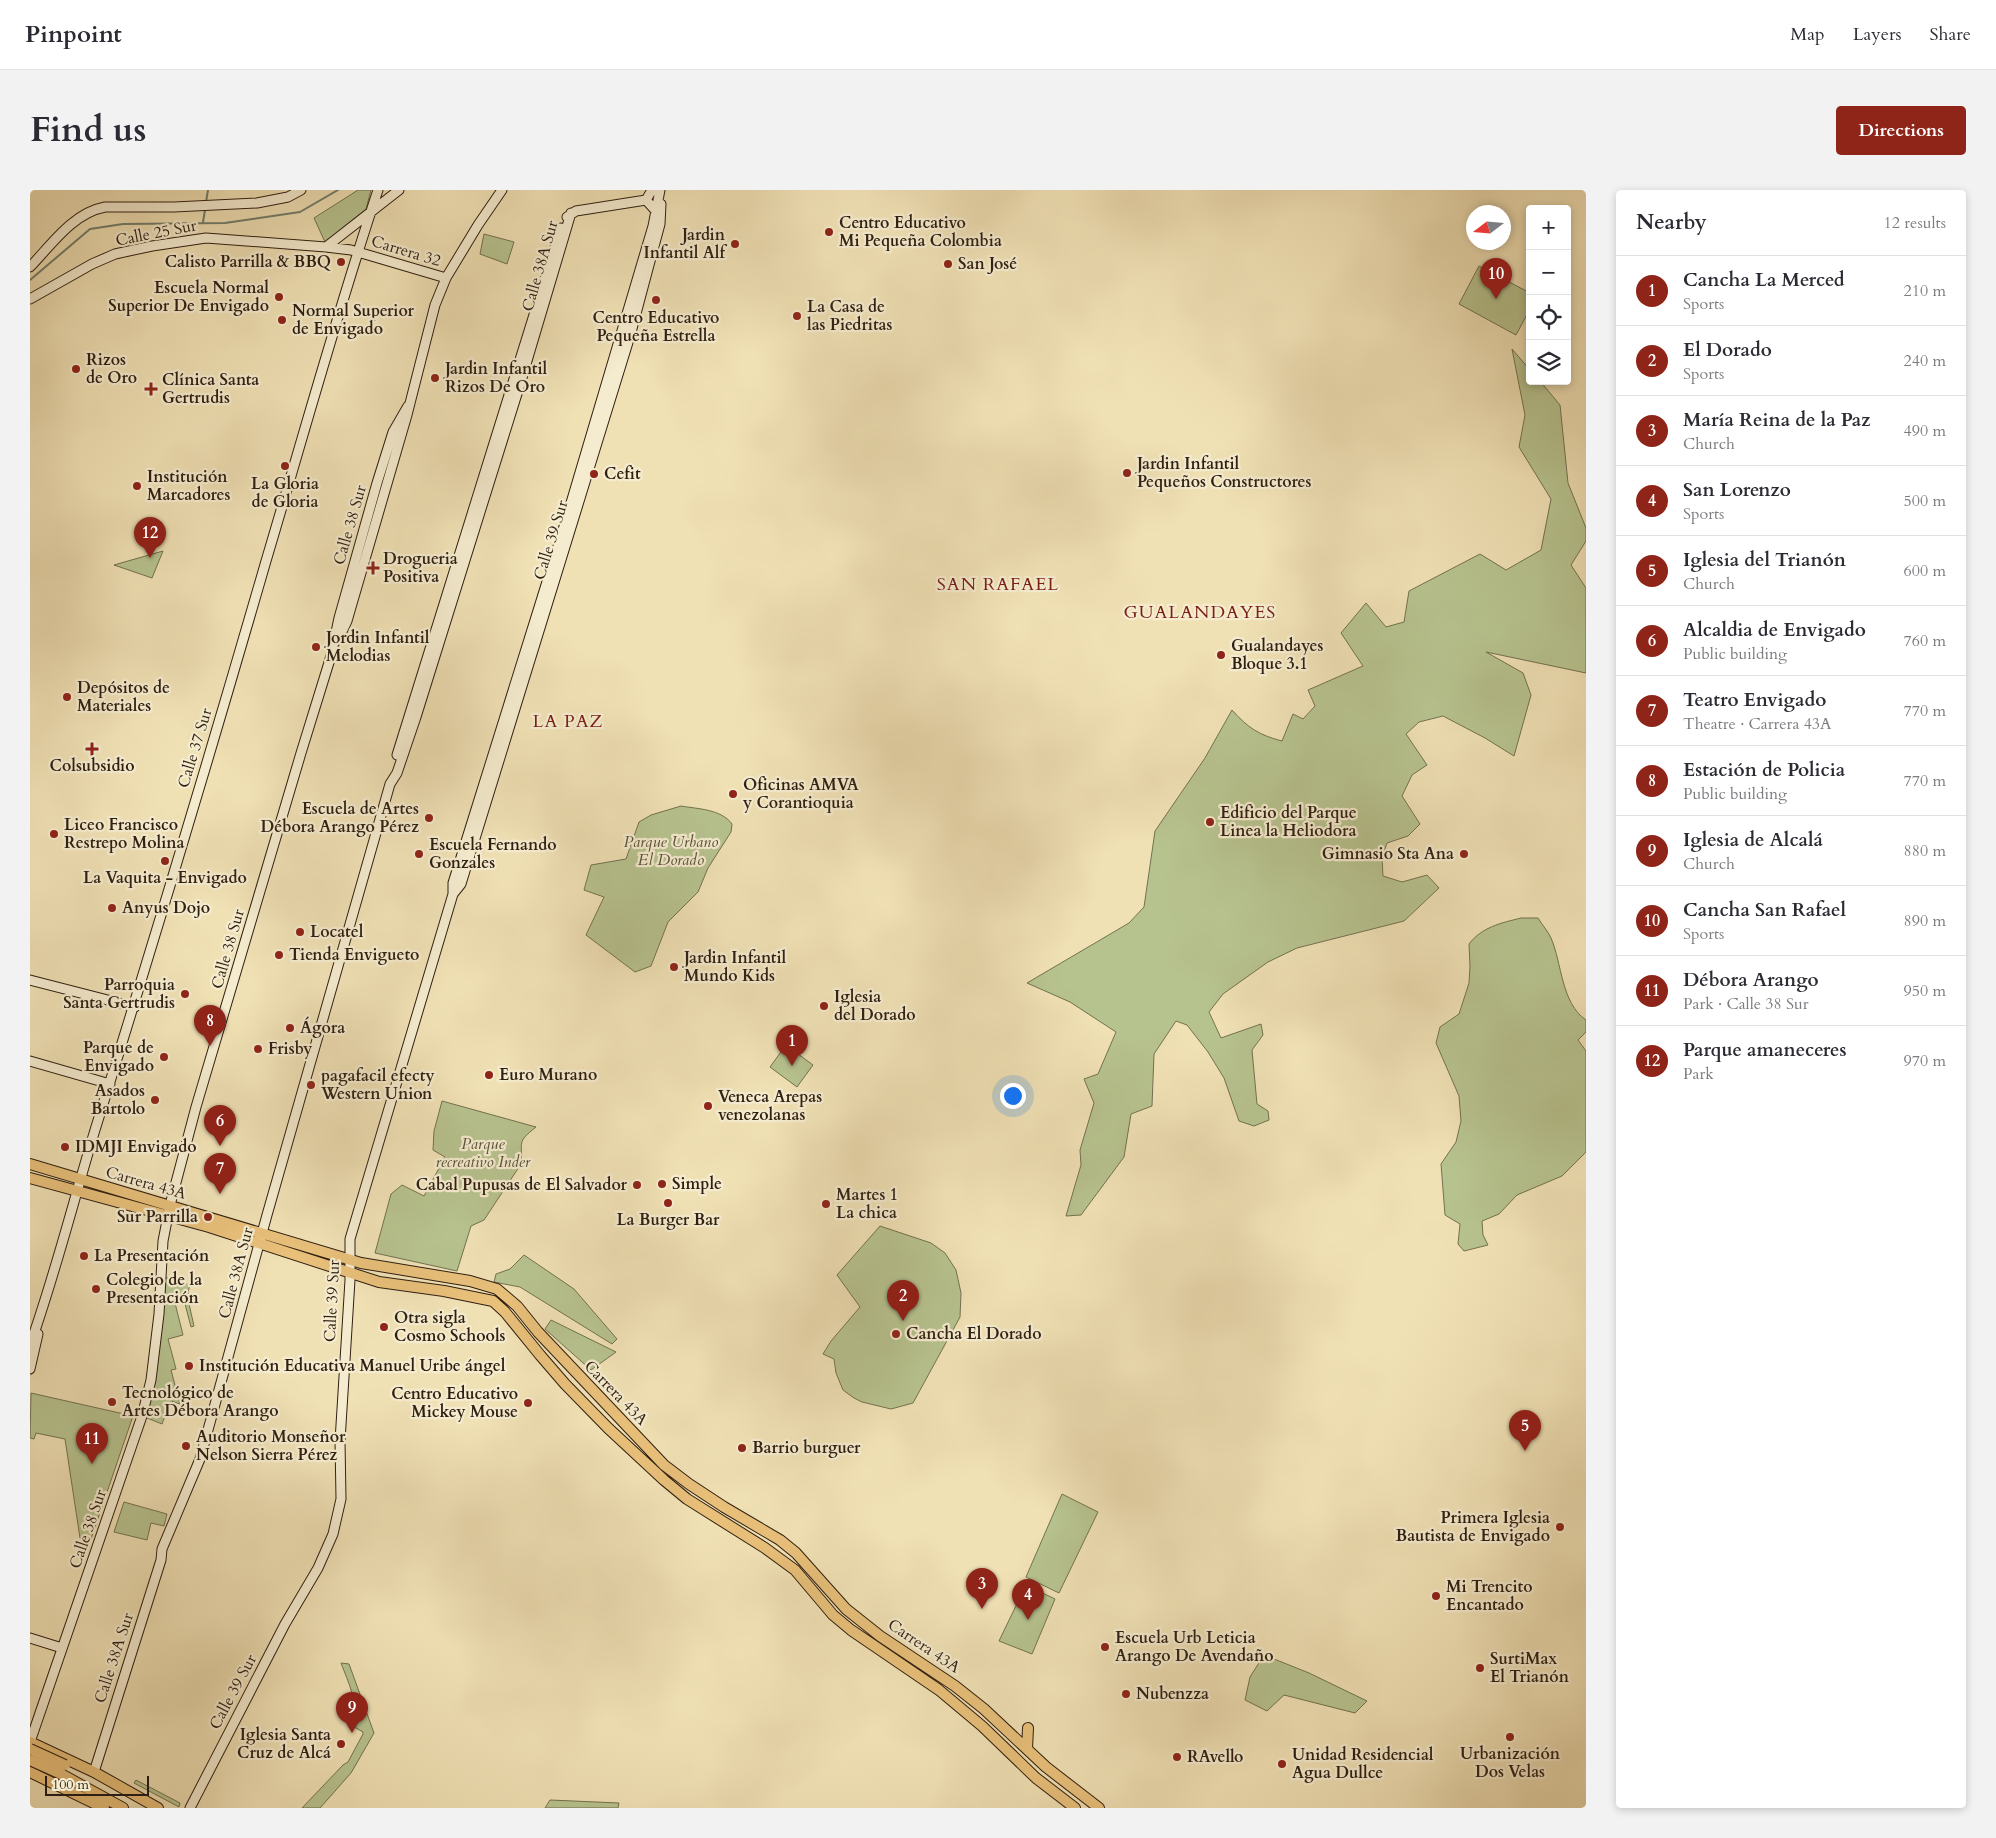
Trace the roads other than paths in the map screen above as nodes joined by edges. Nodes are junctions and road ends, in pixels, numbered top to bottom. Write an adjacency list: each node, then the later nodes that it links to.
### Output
1 (301, 190): 12 (street)
2 (398, 190): 9 (street)
3 (502, 190): 13 (street, Calle 38 Sur)
4 (652, 190): 7 (street)
5 (660, 190): 8 (street, Calle 39 Sur); 15 (street, Calle 39 Sur)
6 (378, 191): 9 (street, Calle 37 Sur)
7 (646, 200): 8 (street); 26 (street, Calle 38A Sur)
8 (656, 212): 15 (street, Calle 39 Sur)
9 (370, 213): 10 (street); 11 (street, Calle 37 Sur)
10 (326, 246): 11 (street, Calle 25 Sur); 14 (street, Calle 25 Sur)
11 (358, 252): 13 (street, Carrera 32); 17 (street, Calle 37 Sur)
12 (30, 267)
13 (446, 278): 24 (street, Calle 38 Sur)
14 (30, 299)
15 (453, 894): 28 (street, Calle 39 Sur)
16 (30, 980): 17 (street)
17 (135, 1007): 19 (street, Calle 37 Sur)
18 (30, 1061): 19 (street)
19 (110, 1084): 22 (street, Calle 37 Sur)
20 (30, 1164): 22 (main road, Carrera 43A)
21 (30, 1178): 23 (main road, Carrera 43A)
22 (80, 1180): 23 (street, Calle 37 Sur); 24 (main road, Carrera 43A)
23 (76, 1192): 25 (main road, Carrera 43A); 30 (street, Calle 37 Sur)
24 (170, 1205): 25 (street, Calle 38 Sur); 26 (main road, Carrera 43A)
25 (168, 1216): 27 (main road, Carrera 43A); 34 (street, Calle 38 Sur)
26 (262, 1234): 27 (street, Calle 38A Sur); 28 (main road, Carrera 43A)
27 (260, 1244): 29 (main road, Carrera 43A); 42 (street, Calle 38A Sur)
28 (350, 1260): 29 (street, Calle 39 Sur); 39 (main road, Carrera 43A)
29 (350, 1273): 48 (street, Calle 39 Sur); 49 (main road, Carrera 43A)
30 (41, 1314): 31 (street, Calle 37 Sur); 32 (street, Calle 37 Sur)
31 (30, 1345)
32 (30, 1369)
33 (30, 1638): 34 (street)
34 (62, 1648): 36 (street, Calle 38 Sur)
35 (1028, 1728): 39 (main road)
36 (30, 1742): 38 (main road)
37 (30, 1749): 41 (main road, bridge)
38 (44, 1749): 42 (main road); 43 (main road)
39 (1027, 1749): 50 (main road, Carrera 43A)
40 (30, 1760): 41 (main road, bridge)
41 (63, 1770): 45 (main road); 46 (main road)
42 (94, 1772): 47 (main road)
43 (34, 1773): 44 (main road)
44 (104, 1808)
45 (123, 1808)
46 (148, 1808)
47 (158, 1808)
48 (190, 1808)
49 (1075, 1808)
50 (1099, 1808)

